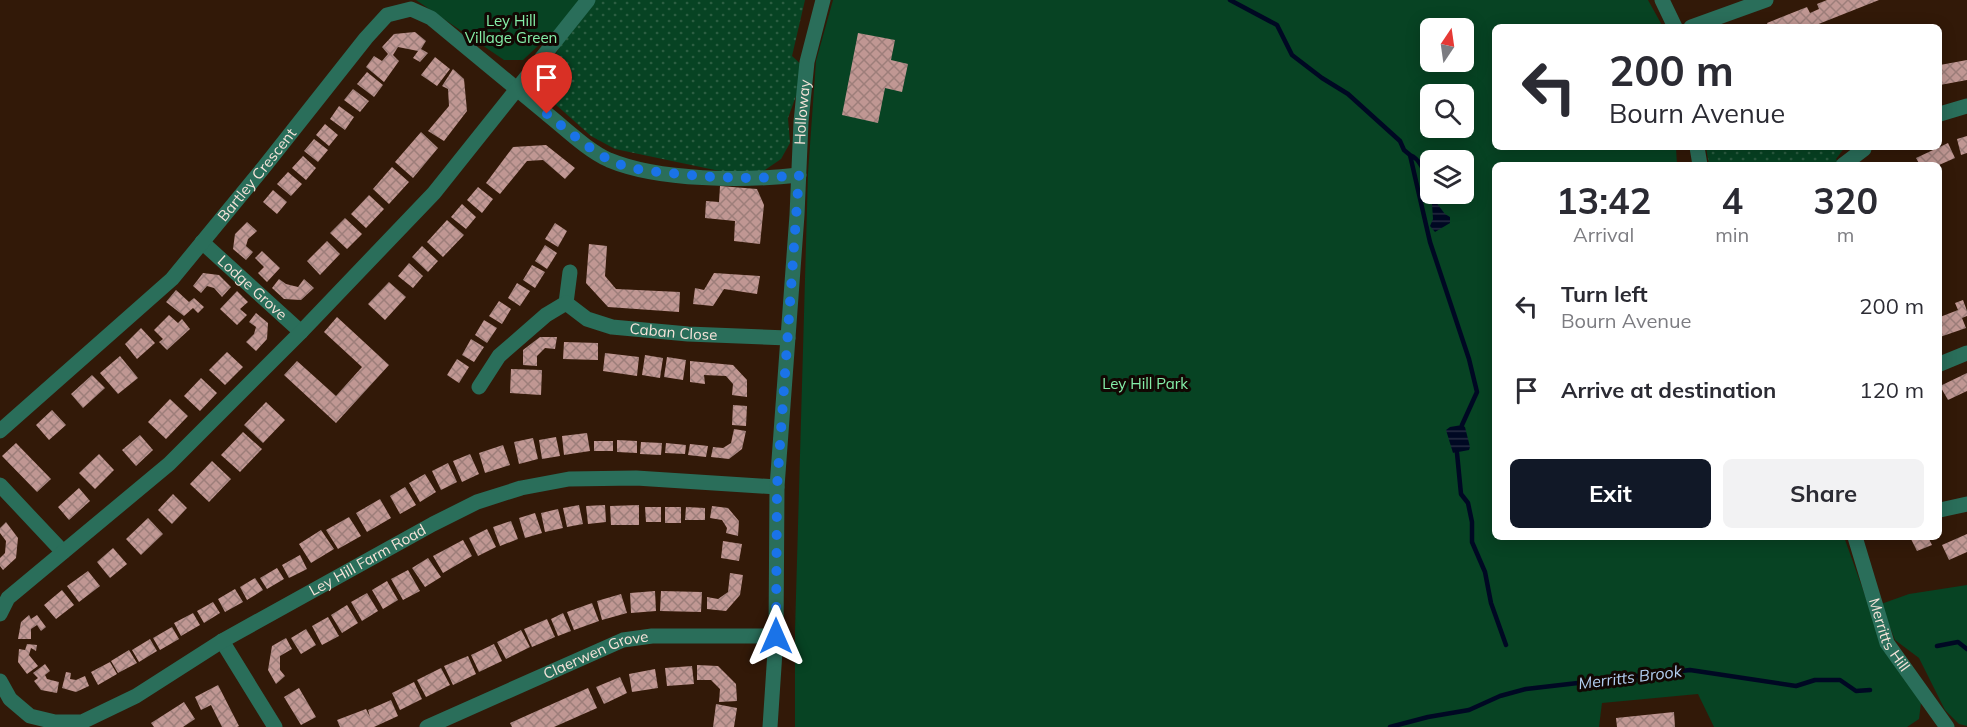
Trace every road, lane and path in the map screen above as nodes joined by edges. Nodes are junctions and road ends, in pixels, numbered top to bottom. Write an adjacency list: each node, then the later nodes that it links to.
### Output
1 (588, 0): 7 (street)
2 (823, 0): 12 (street, Holloway)
3 (1662, 0): 5 (street)
4 (1766, 0): 6 (street)
5 (1674, 24)
6 (1699, 24)
7 (517, 89): 12 (street, Bartley Crescent); 13 (street, Bartley Crescent); 16 (street)
8 (1967, 106): 9 (street)
9 (1942, 113)
10 (1862, 150): 11 (street)
11 (1847, 162)
12 (799, 175): 17 (street, Holloway)
13 (202, 242): 16 (street, Lodge Grove); 21 (street, Bartley Crescent)
14 (570, 272): 15 (street)
15 (566, 303): 17 (street, Caban Close); 20 (street)
16 (301, 332): 27 (street)
17 (788, 338): 23 (street, Holloway)
18 (1967, 353): 19 (street)
19 (1942, 362)
20 (479, 387)
21 (0, 431)
22 (0, 485): 27 (street)
23 (777, 487): 29 (street, Holloway); 30 (street, Ley Hill Farm Road)
24 (1967, 504): 25 (street)
25 (1942, 510)
26 (1856, 540): 32 (street, Merritts Hill)
27 (63, 552): 28 (street)
28 (0, 614)
29 (776, 636): 34 (street, Claerwen Grove); 35 (street, Holloway)
30 (222, 641): 31 (street, Ley Hill Farm Road); 33 (street)
31 (0, 681)
32 (1941, 726)
33 (275, 727)
34 (427, 727)
35 (770, 727)

